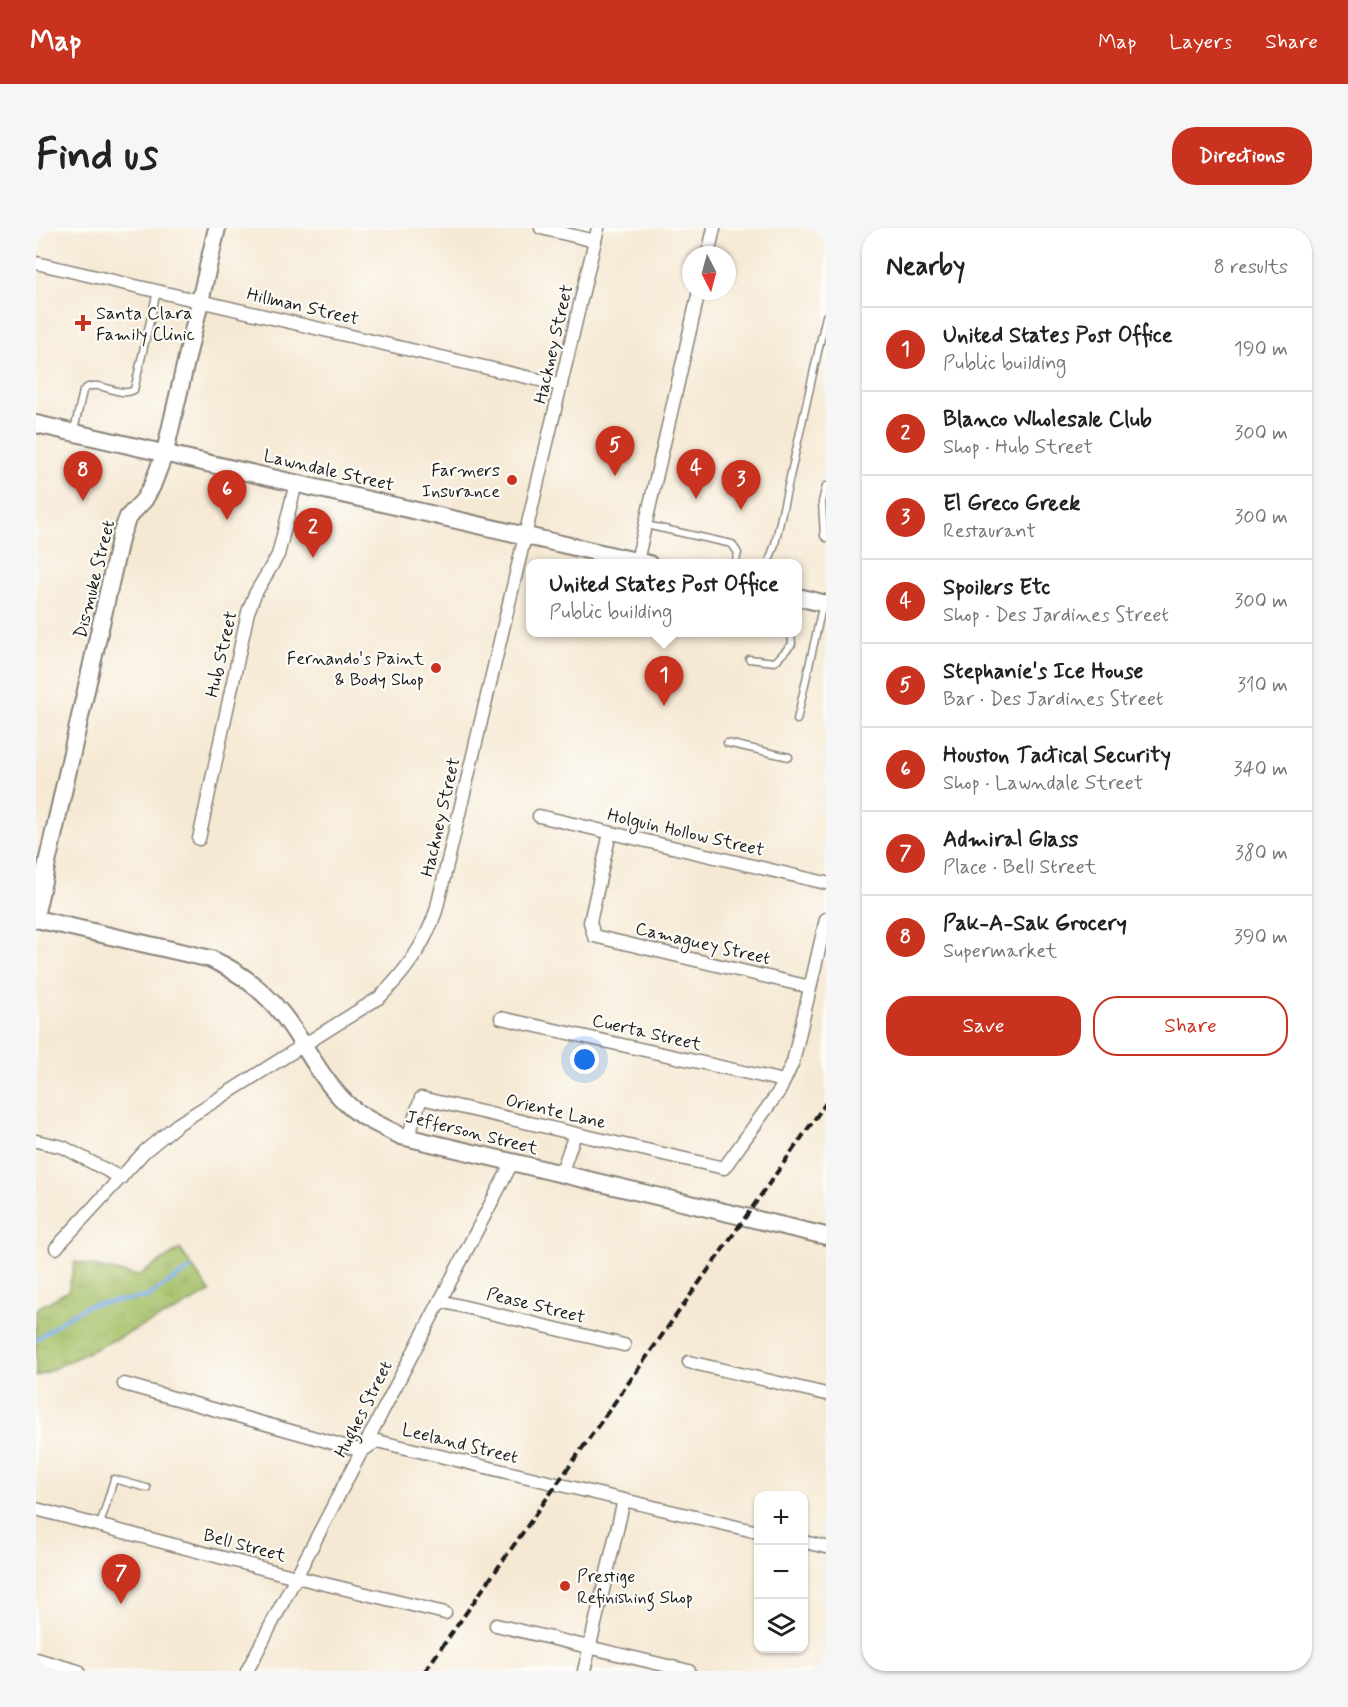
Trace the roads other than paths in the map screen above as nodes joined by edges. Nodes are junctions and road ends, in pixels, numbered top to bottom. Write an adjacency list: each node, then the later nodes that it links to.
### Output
1 (217, 228): 9 (street, Dismuke Street)
2 (541, 228): 5 (street)
3 (598, 228): 5 (street, Hackney Street)
4 (714, 228): 6 (street)
5 (595, 241): 12 (street, Hackney Street)
6 (710, 246)
7 (36, 263): 8 (street, Hillman Street)
8 (157, 290): 9 (street, Hillman Street); 14 (lane)
9 (200, 300): 12 (street, Hillman Street); 15 (street, Dismuke Street)
10 (697, 300): 18 (street)
11 (826, 316): 24 (lane)
12 (561, 385): 19 (street, Hackney Street)
13 (36, 423): 14 (street, Lawndale Street)
14 (73, 432): 15 (street, Lawndale Street)
15 (165, 452): 16 (street, Lawndale Street); 36 (street, Dismuke Street)
16 (296, 483): 19 (street, Lawndale Street); 34 (street, Hub Street)
17 (826, 486): 20 (lane)
18 (645, 525): 22 (street); 23 (lane)
19 (526, 536): 21 (street, Lawndale Street); 41 (street, Hackney Street)
20 (826, 538)
21 (630, 559)
22 (643, 559)
23 (736, 559)
24 (770, 559)
25 (802, 598): 26 (street)
26 (824, 604): 29 (lane)
27 (791, 637): 28 (lane)
28 (749, 659)
29 (797, 720)
30 (726, 743): 31 (lane)
31 (789, 758)
32 (539, 816): 33 (street, Holguin Hollow Street)
33 (610, 833): 35 (street, Holguin Hollow Street); 39 (street, Camaguey Street)
34 (199, 839)
35 (826, 883)
36 (36, 912)
37 (36, 919): 41 (street, Jefferson Street)
38 (826, 919): 39 (street)
39 (810, 987): 42 (street)
40 (501, 1018): 42 (street, Cuerta Street)
41 (302, 1046): 44 (street, Jefferson Street); 48 (street, Hackney Street)
42 (784, 1081): 43 (street, Oriente Lane)
43 (575, 1134): 44 (street, Oriente Lane); 47 (street)
44 (408, 1137): 46 (street, Jefferson Street)
45 (36, 1141): 48 (street)
46 (512, 1163): 47 (street, Jefferson Street); 51 (street, Hughes Street)
47 (561, 1174): 49 (street, Jefferson Street)
48 (121, 1178): 50 (street, Hackney Street)
49 (826, 1236)
50 (56, 1248)
51 (440, 1301): 52 (street, Pease Street); 56 (street, Hughes Street)
52 (624, 1345)
53 (689, 1362): 55 (street)
54 (124, 1384): 56 (street)
55 (826, 1394)
56 (362, 1451): 58 (street, Leeland Street); 64 (street, Hughes Street)
57 (147, 1488): 60 (lane)
58 (624, 1500): 61 (street, Leeland Street); 67 (street)
59 (36, 1509): 60 (street, Bell Street)
60 (100, 1526): 64 (street, Bell Street)
61 (754, 1531)
62 (808, 1543): 63 (street)
63 (826, 1547)
64 (296, 1577): 65 (street, Bell Street); 70 (street, Hughes Street)
65 (446, 1613)
66 (496, 1625): 67 (street)
67 (590, 1648): 71 (street); 72 (street)
68 (36, 1659): 69 (street)
69 (78, 1671)
70 (247, 1671)
71 (584, 1671)
72 (688, 1671)

